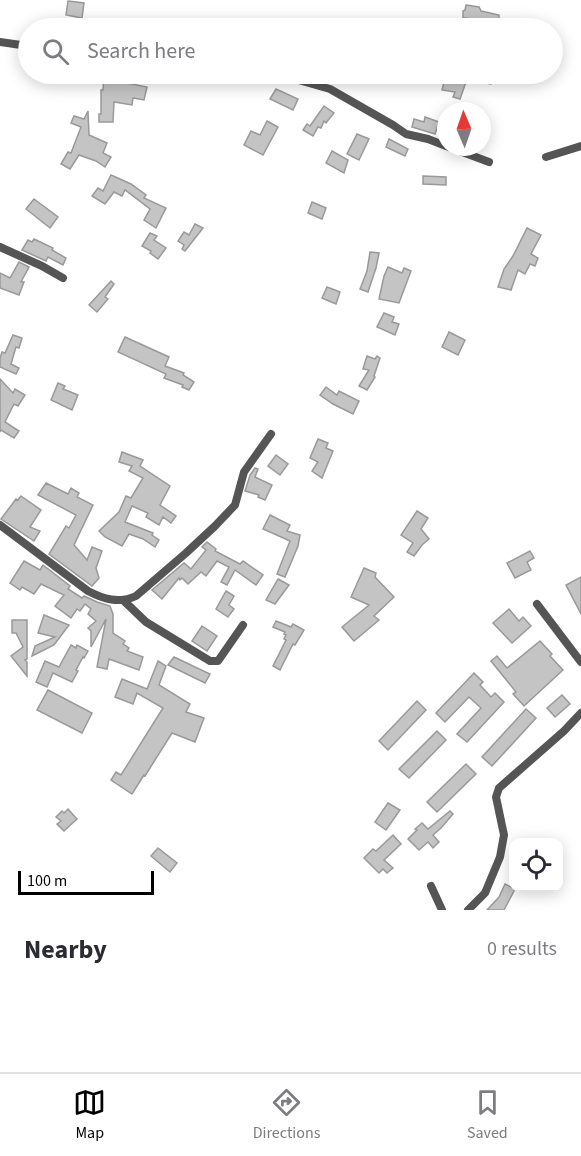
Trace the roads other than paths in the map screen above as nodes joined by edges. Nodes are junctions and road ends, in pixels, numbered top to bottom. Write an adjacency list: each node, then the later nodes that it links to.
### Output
1 (0, 42): 2 (street)
2 (18, 45)
3 (312, 84): 4 (street)
4 (437, 142)
5 (581, 146): 7 (street)
6 (473, 156): 8 (street)
7 (546, 157)
8 (489, 162)
9 (0, 247): 10 (street)
10 (63, 278)
11 (271, 434): 13 (street)
12 (0, 525): 13 (street)
13 (123, 600): 15 (street)
14 (537, 604): 16 (street)
15 (243, 625)
16 (581, 662)
17 (581, 713): 20 (street)
18 (431, 886): 19 (street)
19 (442, 910)
20 (468, 910)

